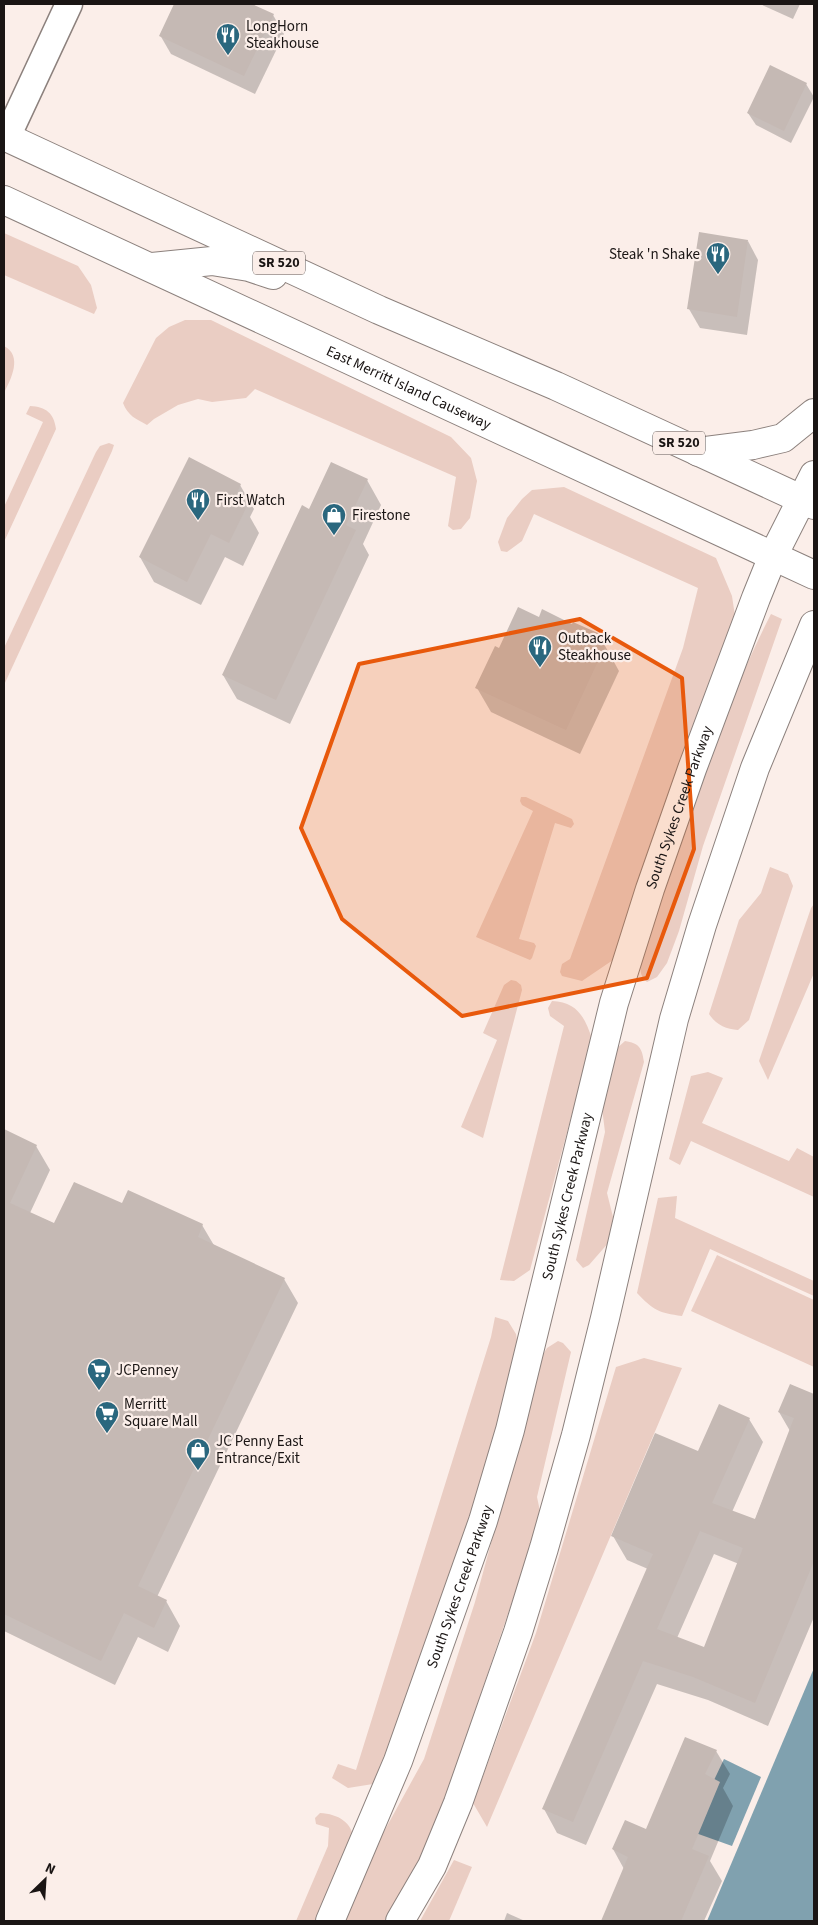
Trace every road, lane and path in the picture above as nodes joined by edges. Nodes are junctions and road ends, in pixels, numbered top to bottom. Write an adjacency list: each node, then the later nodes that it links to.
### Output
1 (69, 4): 2 (street)
2 (5, 138): 5 (street, SR 520)
3 (4, 200): 4 (street, East Merritt Island Causeway)
4 (152, 267): 5 (street); 10 (street, East Merritt Island Causeway)
5 (379, 310): 7 (street, SR 520)
6 (814, 413): 7 (street)
7 (698, 452): 9 (street, SR 520)
8 (814, 475): 9 (street, South Sykes Creek Parkway)
9 (808, 502): 10 (street, South Sykes Creek Parkway)
10 (773, 556): 11 (street, East Merritt Island Causeway); 13 (street, South Sykes Creek Parkway)
11 (814, 575)
12 (814, 625): 14 (street)
13 (330, 1921)
14 (400, 1921)

